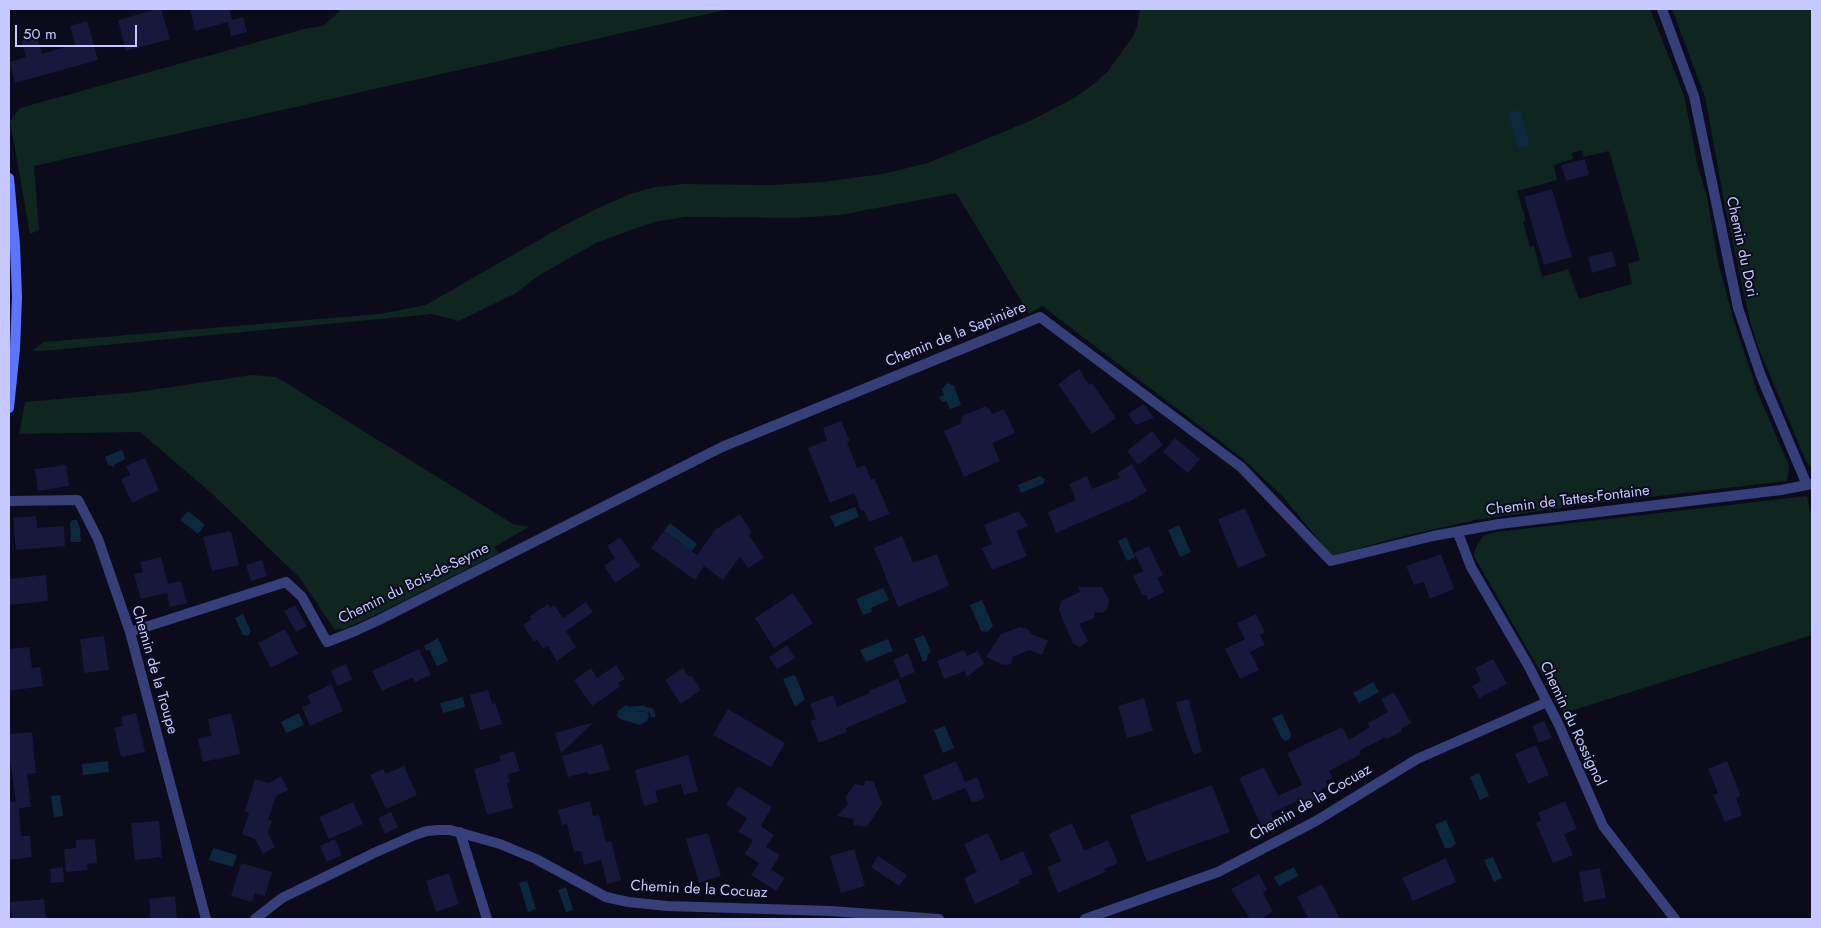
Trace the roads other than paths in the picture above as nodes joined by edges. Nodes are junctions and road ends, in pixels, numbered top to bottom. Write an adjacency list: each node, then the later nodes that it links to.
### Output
1 (1662, 9): 4 (street, Chemin du Dori)
2 (9, 178): 3 (street)
3 (9, 408)
4 (1809, 485): 7 (street, Chemin de Tattes-Fontaine)
5 (619, 500): 8 (street, Chemin de la Sapinière); 9 (street, Chemin du Bois-de-Seyme)
6 (9, 501): 9 (street, Chemin de la Troupe)
7 (1458, 533): 8 (street, Chemin de Tattes-Fontaine); 10 (street, Chemin du Rossignol)
8 (1331, 561)
9 (130, 632): 12 (street, Chemin de la Troupe)
10 (1547, 702): 16 (street, Chemin de la Cocuaz); 17 (street, Chemin du Rossignol)
11 (460, 832): 13 (street, Chemin de la Cocuaz); 14 (street); 15 (street, Chemin de la Cocuaz)
12 (206, 919)
13 (255, 919)
14 (487, 919)
15 (939, 919)
16 (1085, 919)
17 (1674, 919)

